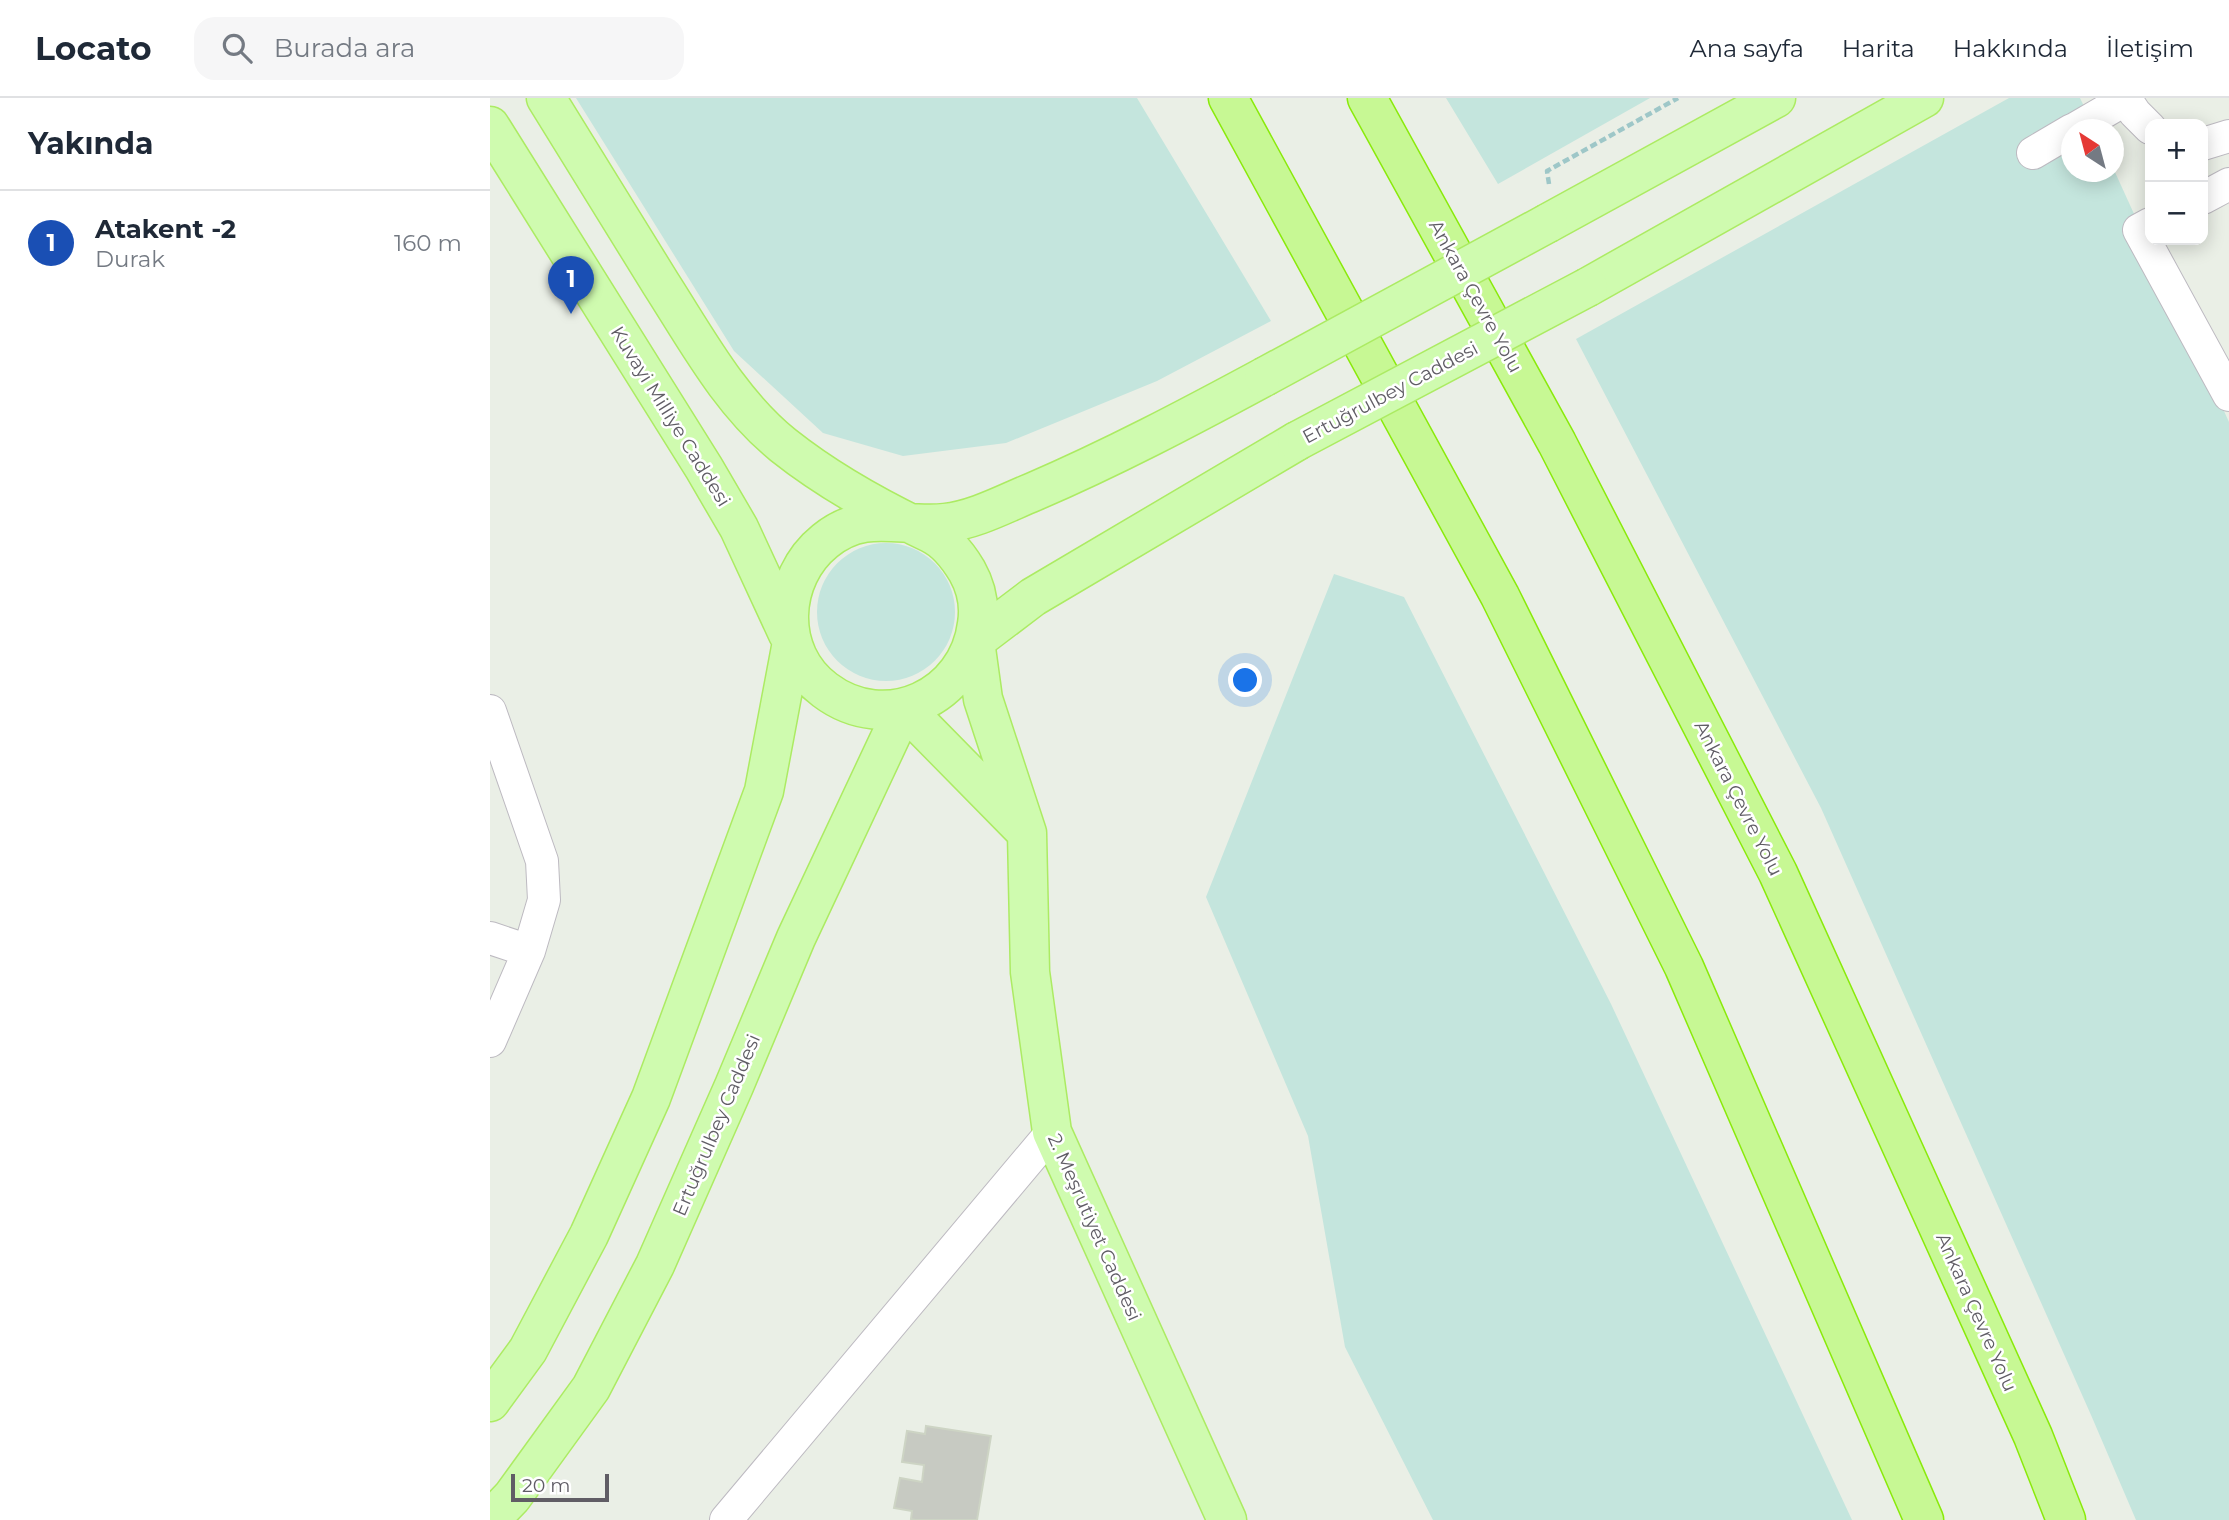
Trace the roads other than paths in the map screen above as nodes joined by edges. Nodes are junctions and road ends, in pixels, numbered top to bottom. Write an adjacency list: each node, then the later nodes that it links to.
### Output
1 (546, 98): 18 (main road)
2 (1228, 98): 32 (highway)
3 (1367, 98): 33 (highway, Ankara Çevre Yolu)
4 (1776, 98): 18 (main road, Ertuğrulbey Caddesi, bridge)
5 (1924, 98): 19 (main road, Ertuğrulbey Caddesi, bridge)
6 (2126, 98): 7 (street); 8 (street)
7 (2091, 119)
8 (2145, 123)
9 (490, 126): 20 (main road, Kuvayi Milliye Caddesi)
10 (2061, 136): 13 (street)
11 (2229, 136): 12 (street)
12 (2208, 142)
13 (2033, 153)
14 (2145, 227): 15 (street)
15 (2145, 241)
16 (2147, 245): 17 (street)
17 (2229, 395)
18 (910, 524): 19 (main road, Ertuğrulbey Caddesi); 20 (main road, Ertuğrulbey Caddesi)
19 (975, 641): 21 (main road, Ertuğrulbey Caddesi); 23 (main road, 2. Meşrutiyet Caddesi)
20 (792, 642): 21 (main road, Ertuğrulbey Caddesi); 28 (main road, Ertuğrulbey Caddesi)
21 (904, 708): 23 (main road); 29 (main road, Ertuğrulbey Caddesi)
22 (490, 711): 25 (street)
23 (1027, 833): 27 (main road, 2. Meşrutiyet Caddesi)
24 (490, 938): 25 (street)
25 (529, 951): 26 (street)
26 (490, 1041)
27 (1052, 1132): 30 (street); 31 (main road, 2. Meşrutiyet Caddesi)
28 (490, 1402)
29 (490, 1520)
30 (726, 1520)
31 (1227, 1520)
32 (1924, 1520)
33 (2066, 1520)

